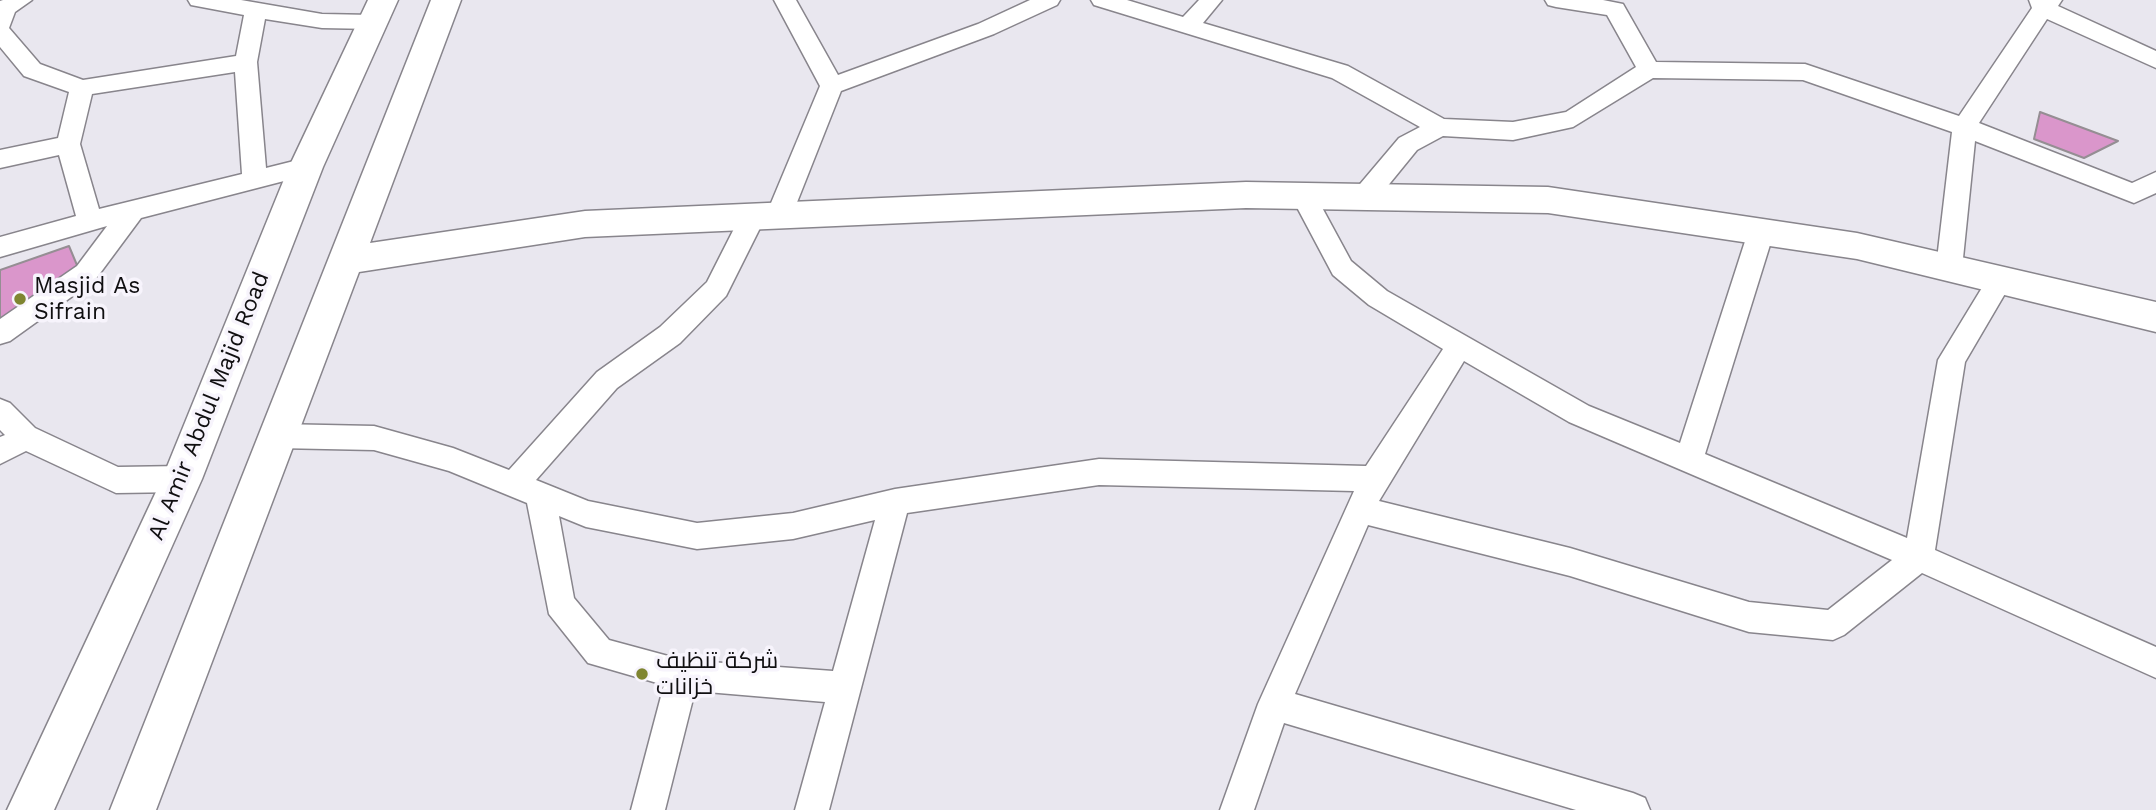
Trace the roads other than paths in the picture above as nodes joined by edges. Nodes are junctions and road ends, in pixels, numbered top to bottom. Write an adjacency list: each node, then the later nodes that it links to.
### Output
1 (22, 0): 12 (street)
2 (199, 0): 10 (street)
3 (446, 0): 34 (main road)
4 (785, 0): 18 (street)
5 (1049, 0): 18 (street)
6 (1102, 0): 13 (street)
7 (1211, 0): 13 (street)
8 (1556, 0): 17 (street)
9 (2045, 3): 15 (street); 21 (street)
10 (256, 10): 11 (street); 16 (street)
11 (378, 11): 24 (main road, Al Amir Abdul Majid Road)
12 (0, 24)
13 (1186, 27): 20 (street)
14 (0, 32): 19 (street)
15 (2156, 60)
16 (246, 62): 19 (street); 25 (street)
17 (1649, 70): 20 (street); 21 (street)
18 (832, 86): 30 (street)
19 (82, 88): 22 (street)
20 (1440, 127): 28 (street)
21 (1964, 127): 26 (street); 35 (street)
22 (68, 144): 23 (street); 31 (street)
23 (0, 159)
24 (306, 167): 25 (street); 45 (main road, Al Amir Abdul Majid Road)
25 (255, 180): 29 (street)
26 (2156, 181)
27 (1303, 196): 28 (main road); 30 (main road); 39 (street)
28 (1364, 197): 32 (main road)
29 (132, 211): 31 (street); 38 (street)
30 (766, 216): 34 (main road); 47 (street)
31 (90, 221): 33 (street)
32 (1761, 232): 35 (main road); 44 (street)
33 (0, 247)
34 (345, 260): 41 (main road)
35 (1949, 268): 36 (main road)
36 (2000, 280): 37 (main road); 50 (street)
37 (2156, 317)
38 (0, 333)
39 (1459, 347): 44 (street); 46 (street)
40 (0, 411): 42 (street)
41 (277, 436): 47 (street); 56 (main road)
42 (24, 437): 43 (street); 45 (street)
43 (0, 452)
44 (1689, 460): 50 (street)
45 (182, 479): 55 (main road, Al Amir Abdul Majid Road)
46 (1374, 479): 48 (street); 49 (street)
47 (527, 490): 48 (street); 52 (street)
48 (895, 502): 53 (street)
49 (1361, 510): 50 (street); 54 (street)
50 (1919, 557): 51 (street)
51 (2156, 663)
52 (682, 675): 53 (street); 57 (street)
53 (845, 688): 58 (street)
54 (1275, 704): 59 (street); 60 (street)
55 (30, 810)
56 (133, 810)
57 (648, 810)
58 (812, 810)
59 (1237, 810)
60 (1633, 810)

